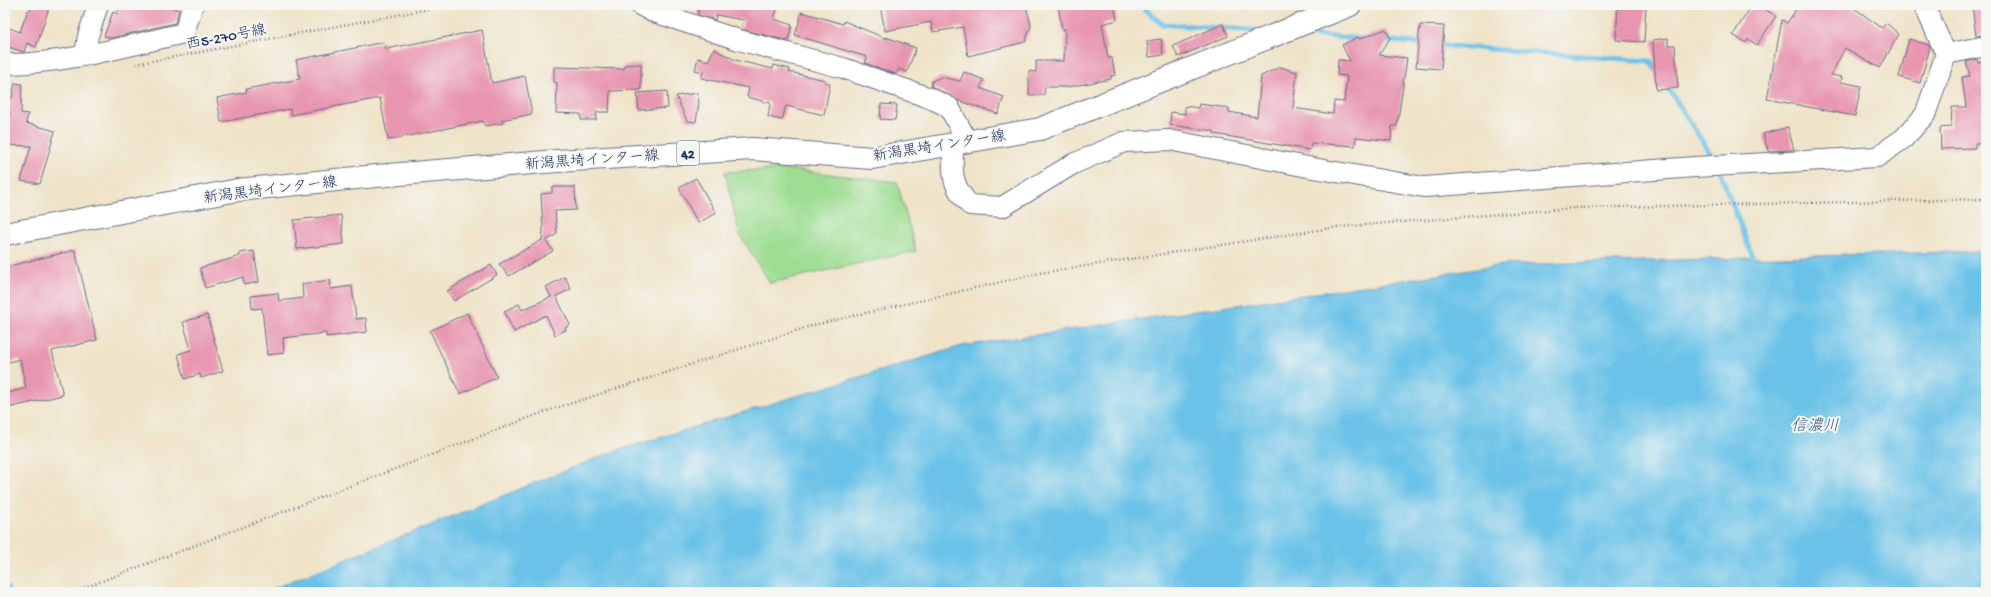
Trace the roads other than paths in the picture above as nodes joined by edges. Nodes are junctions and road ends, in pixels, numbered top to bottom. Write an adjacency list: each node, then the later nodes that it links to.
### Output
1 (98, 5): 7 (street)
2 (193, 5): 7 (street)
3 (640, 5): 10 (street)
4 (1350, 5): 10 (main road, 新潟黒埼インター線 / 42)
5 (1924, 5): 8 (street)
6 (1986, 46): 8 (street)
7 (85, 54): 9 (street)
8 (1946, 54): 10 (street)
9 (5, 64)
10 (960, 143): 11 (main road, 新潟黒埼インター線 / 42)
11 (5, 234)

